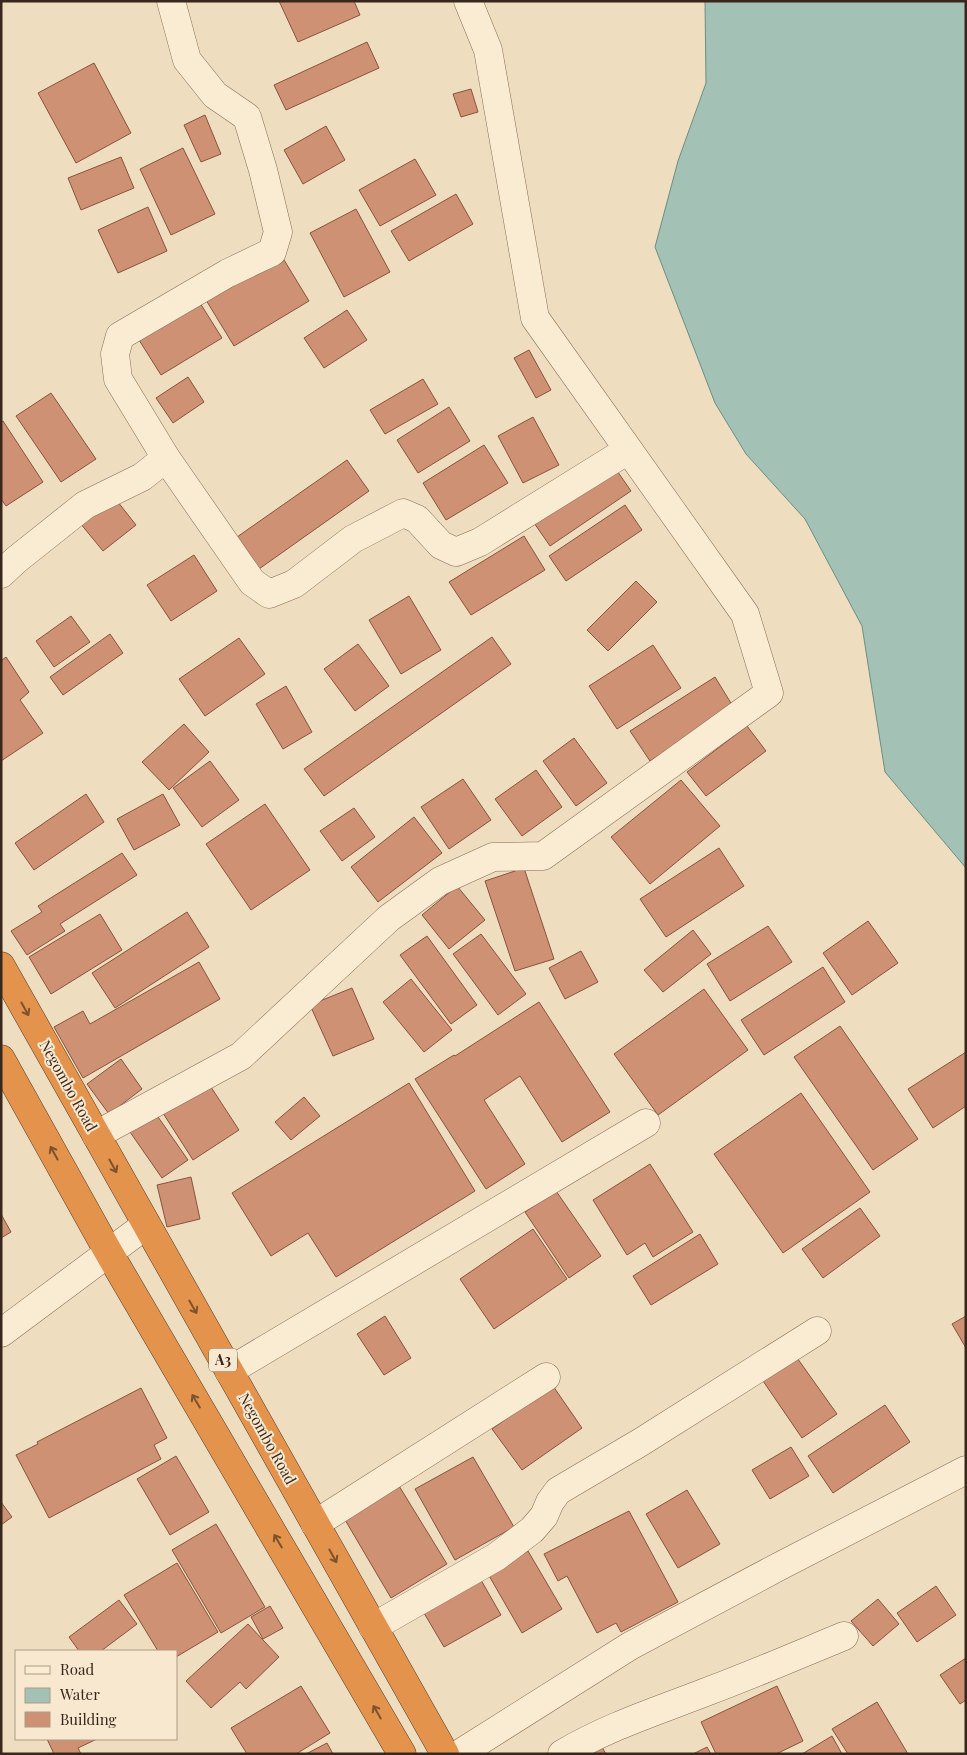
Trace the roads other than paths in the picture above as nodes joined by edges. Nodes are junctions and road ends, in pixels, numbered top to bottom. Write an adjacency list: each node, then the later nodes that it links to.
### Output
1 (171, 1): 4 (street)
2 (468, 1): 3 (street)
3 (628, 450): 4 (street); 9 (street)
4 (166, 458): 5 (street)
5 (1, 574)
6 (1, 966): 9 (highway, Negombo Road / A3, one-way to 9)
7 (1, 1059): 11 (highway, one-way to 7)
8 (646, 1123): 14 (street)
9 (96, 1135): 10 (highway, Negombo Road / A3, one-way to 10)
10 (146, 1225): 11 (street); 14 (highway, Negombo Road / A3, one-way to 14)
11 (109, 1253): 13 (street); 20 (highway, one-way to 11)
12 (817, 1331): 18 (street)
13 (1, 1333)
14 (229, 1371): 17 (highway, Negombo Road / A3)
15 (546, 1376): 17 (street)
16 (966, 1470): 22 (street)
17 (315, 1524): 18 (highway, Negombo Road / A3, one-way to 18)
18 (373, 1627): 21 (highway, Negombo Road / A3)
19 (844, 1636): 23 (street)
20 (402, 1754)
21 (445, 1754)
22 (459, 1754)
23 (562, 1754)

